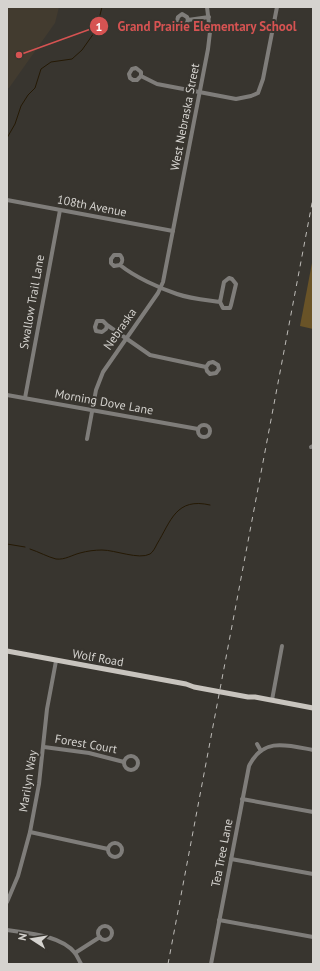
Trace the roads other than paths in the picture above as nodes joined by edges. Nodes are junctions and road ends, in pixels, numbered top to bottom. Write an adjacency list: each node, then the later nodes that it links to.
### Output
1 (207, 7): 3 (street, West Nebraska Street)
2 (277, 7): 6 (street)
3 (208, 17): 4 (street); 6 (street, West Nebraska Street)
4 (188, 20)
5 (141, 76): 6 (street)
6 (200, 92): 9 (street, West Nebraska Street)
7 (7, 200): 8 (street, 108th Avenue)
8 (60, 210): 9 (street, 108th Avenue); 17 (street, Swallow Trail Lane)
9 (173, 231): 11 (street, Nebraska)
10 (120, 265): 11 (street)
11 (161, 287): 12 (street); 14 (street, Nebraska)
12 (220, 302): 12 (street)
13 (107, 325): 14 (street)
14 (126, 338): 15 (street); 18 (street, Nebraska)
15 (206, 368)
16 (7, 394): 17 (street, Morning Dove Lane)
17 (24, 398): 18 (street, Morning Dove Lane)
18 (92, 410): 19 (street, Morning Dove Lane); 20 (street, Nebraska)
19 (198, 429)
20 (87, 439)
21 (282, 646): 24 (street)
22 (7, 652): 23 (main road, Wolf Road)
23 (56, 661): 24 (main road, Wolf Road); 27 (street, Marilyn Way)
24 (272, 700): 25 (main road, Wolf Road)
25 (313, 708)
26 (257, 744): 29 (street)
27 (44, 747): 30 (street, Forest Court); 33 (street, Marilyn Way)
28 (313, 750): 29 (street)
29 (261, 751): 31 (street, Tea Tree Lane)
30 (124, 762)
31 (242, 799): 32 (street); 35 (street, Tea Tree Lane)
32 (313, 812)
33 (30, 832): 34 (street); 37 (street, Marilyn Way)
34 (108, 849)
35 (231, 859): 36 (street); 38 (street, Tea Tree Lane)
36 (313, 874)
37 (7, 902)
38 (219, 920): 41 (street); 44 (street, Tea Tree Lane)
39 (7, 930): 42 (street)
40 (100, 937): 42 (street)
41 (313, 937)
42 (75, 953): 43 (street)
43 (81, 964)
44 (211, 964)

